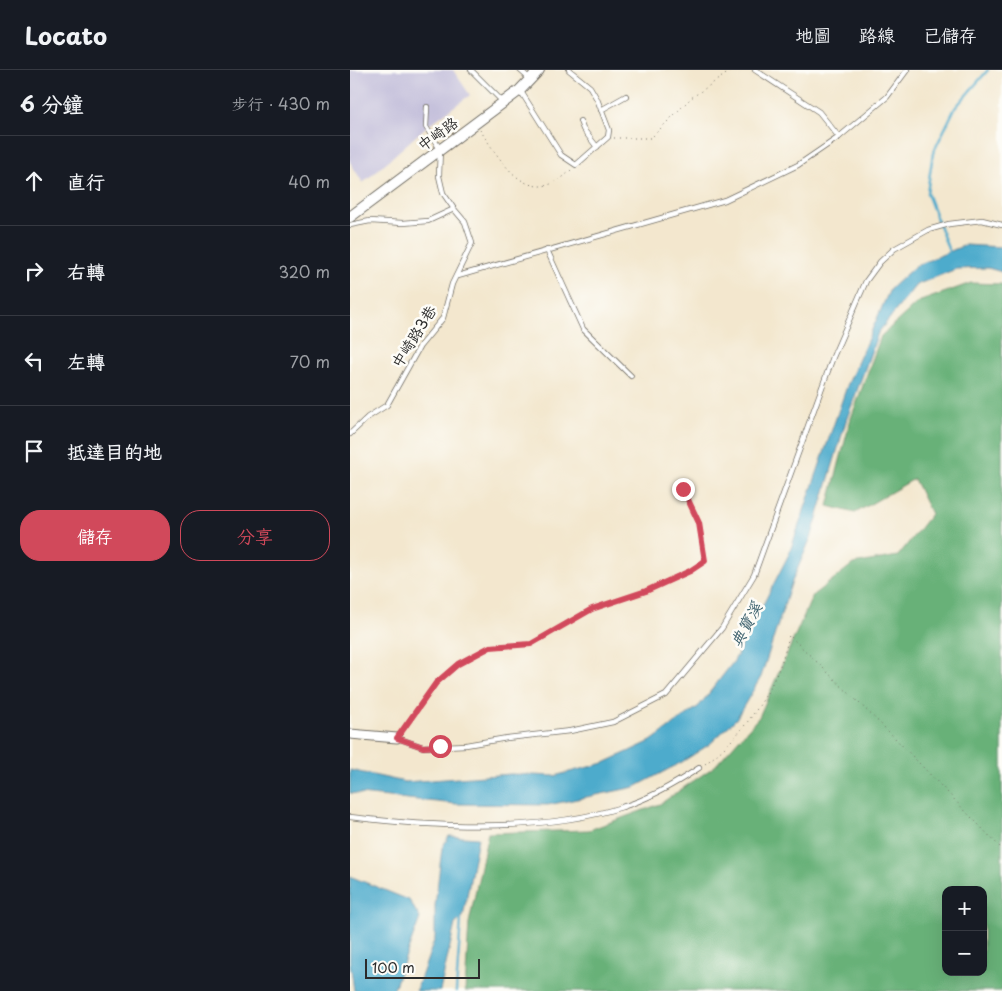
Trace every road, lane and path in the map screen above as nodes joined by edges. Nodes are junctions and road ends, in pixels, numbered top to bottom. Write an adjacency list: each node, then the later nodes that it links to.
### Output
1 (471, 70): 11 (lane)
2 (520, 70): 8 (lane)
3 (539, 70): 8 (street, 中崎路)
4 (569, 70): 13 (lane)
5 (732, 70): 17 (path)
6 (755, 70): 16 (lane)
7 (907, 70): 16 (lane)
8 (532, 80): 9 (street, 中崎路)
9 (520, 90): 11 (street, 中崎路); 20 (lane)
10 (626, 96): 13 (lane)
11 (504, 103): 15 (street, 中崎路)
12 (426, 107): 19 (lane)
13 (601, 110): 17 (lane)
14 (580, 121): 18 (lane)
15 (476, 123): 19 (street, 中崎路); 20 (path)
16 (839, 137): 25 (lane)
17 (608, 138): 18 (lane)
18 (597, 147): 20 (lane)
19 (440, 149): 21 (lane, 中崎路3巷); 22 (street, 中崎路)
20 (576, 165)
21 (454, 209): 23 (lane); 26 (lane, 中崎路3巷)
22 (350, 217)
23 (350, 225)
24 (1002, 225): 31 (lane)
25 (547, 250): 26 (lane); 27 (lane)
26 (458, 276): 28 (lane, 中崎路3巷)
27 (631, 376)
28 (350, 434)
29 (683, 489): 31 (path)
30 (350, 734): 31 (street)
31 (397, 738)
32 (700, 768): 33 (lane); 34 (path)
33 (350, 817)
34 (1002, 849)

